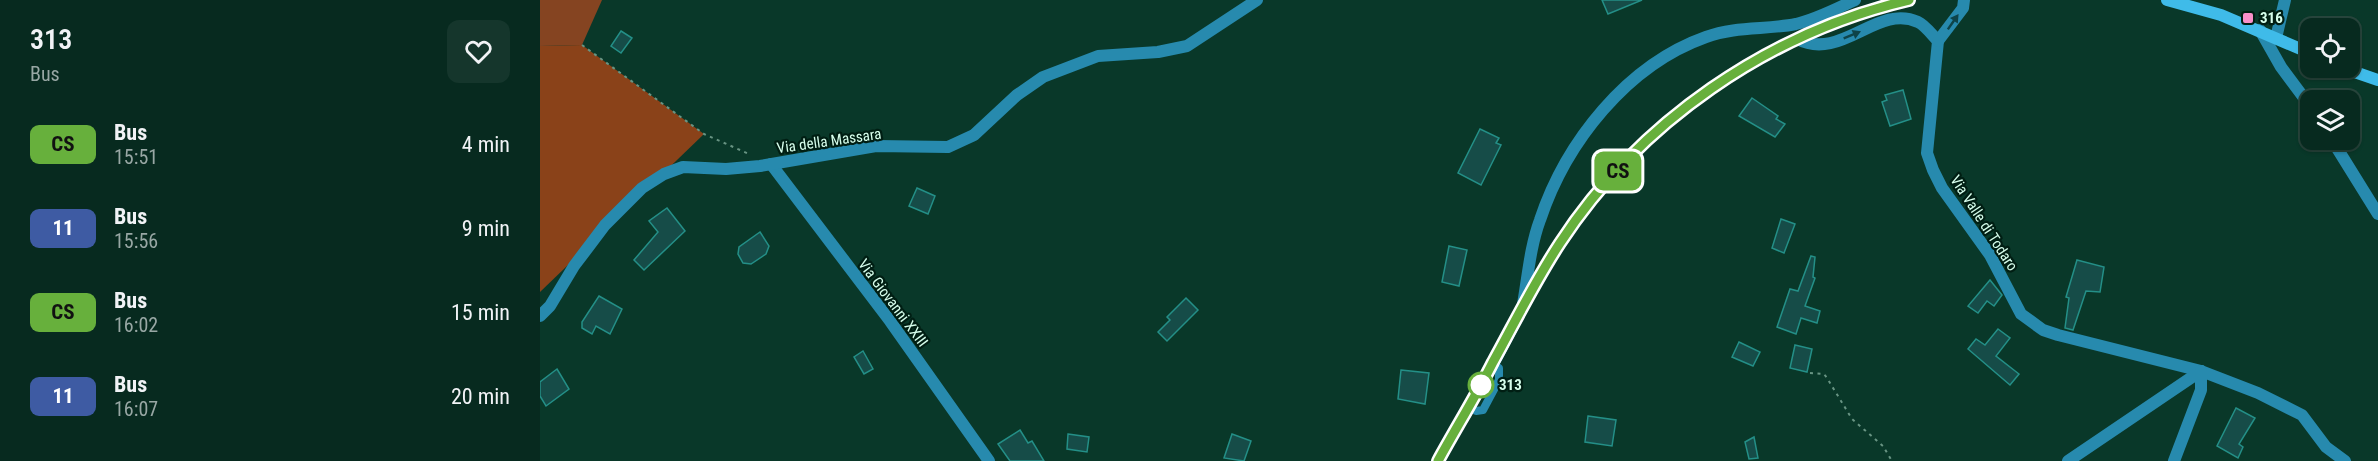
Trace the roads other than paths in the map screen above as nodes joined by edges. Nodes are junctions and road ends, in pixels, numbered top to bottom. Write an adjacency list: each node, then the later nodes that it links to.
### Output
1 (1257, 0): 16 (street, Via della Massara)
2 (1855, 0): 18 (street)
3 (1909, 0): 9 (main road)
4 (1964, 0): 10 (street, one-way to 4)
5 (2167, 0): 7 (main road)
6 (2285, 0): 8 (street)
7 (2260, 30): 8 (main road); 14 (street)
8 (2276, 38): 11 (main road)
9 (1797, 39): 10 (street, one-way to 10); 18 (main road)
10 (1938, 41): 20 (street, Via Valle di Todaro)
11 (2300, 49)
12 (2360, 74): 13 (main road)
13 (2378, 80)
14 (2300, 93)
15 (2338, 150): 17 (street)
16 (771, 164): 19 (street, Via della Massara); 21 (street, Via Giovanni XXIII)
17 (2378, 214)
18 (1522, 309): 22 (main road)
19 (540, 316)
20 (2201, 371): 23 (street); 24 (street); 25 (street, Via Valle di Todaro)
21 (989, 461)
22 (1438, 461)
23 (2068, 461)
24 (2174, 461)
25 (2345, 461)

